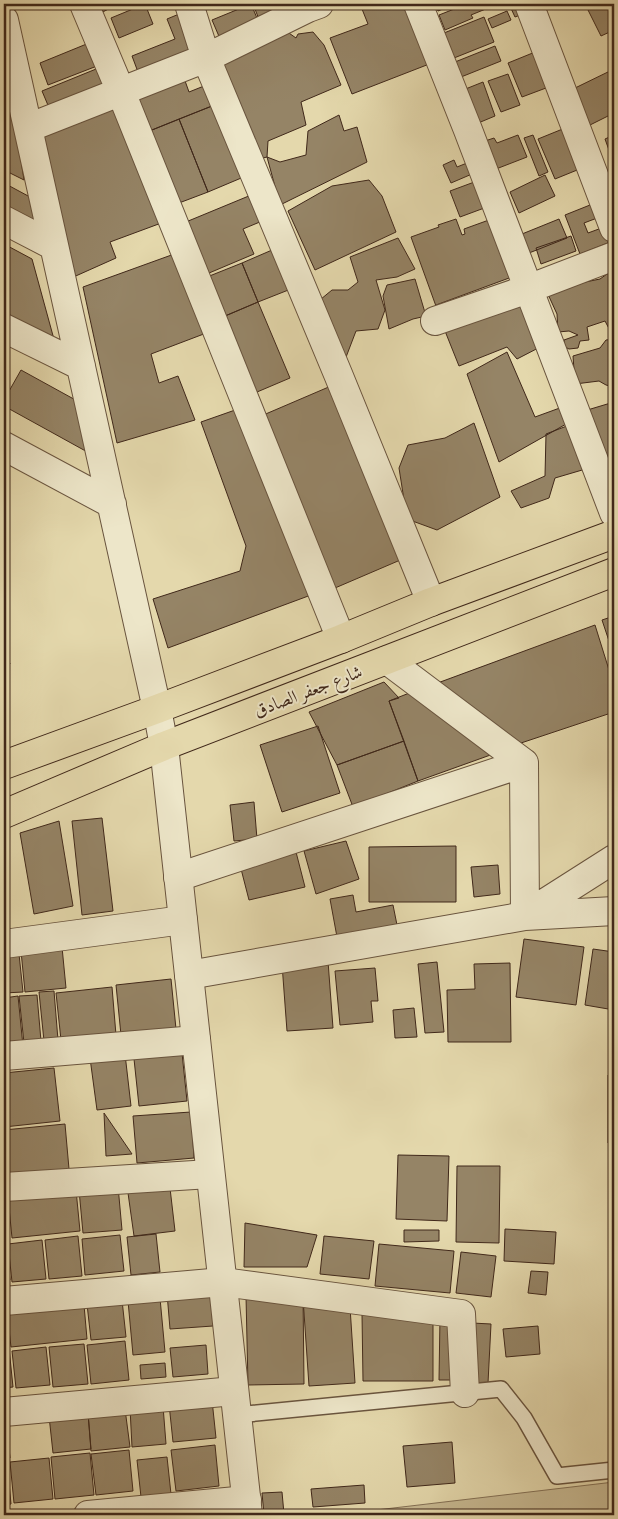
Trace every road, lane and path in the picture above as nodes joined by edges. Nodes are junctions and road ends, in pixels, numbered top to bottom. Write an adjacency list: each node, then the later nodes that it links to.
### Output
1 (84, 4): 8 (street)
2 (189, 4): 7 (street)
3 (319, 4): 7 (street)
4 (418, 4): 14 (street)
5 (529, 4): 11 (street)
6 (4, 20): 9 (street)
7 (206, 58): 8 (street); 23 (street)
8 (121, 92): 9 (street); 24 (street)
9 (28, 128): 12 (street)
10 (4, 220): 12 (street)
11 (614, 228)
12 (54, 246): 17 (street)
13 (614, 256): 14 (street)
14 (528, 289): 15 (street); 20 (street)
15 (435, 321)
16 (4, 328): 17 (street)
17 (81, 366): 19 (street)
18 (4, 446): 19 (street)
19 (112, 504): 26 (street)
20 (614, 513)
21 (614, 534): 23 (main road, شارع جعفر الصادق)
22 (614, 572): 25 (main road, شارع جعفر الصادق)
23 (431, 602): 24 (main road, شارع جعفر الصادق)
24 (342, 638): 26 (main road, شارع جعفر الصادق)
25 (387, 660): 27 (main road, شارع جعفر الصادق); 28 (street)
26 (157, 709): 27 (street); 29 (main road, شارع جعفر الصادق)
27 (164, 746): 30 (main road, شارع جعفر الصادق); 32 (street)
28 (524, 763): 32 (street); 34 (street)
29 (4, 765)
30 (4, 814)
31 (614, 859): 34 (street)
32 (178, 877): 35 (street)
33 (614, 911): 34 (street)
34 (525, 916): 37 (street)
35 (183, 920): 36 (street); 37 (street)
36 (4, 944)
37 (189, 974): 38 (street)
38 (196, 1040): 39 (street); 40 (street)
39 (4, 1056)
40 (210, 1174): 41 (street); 42 (street)
41 (4, 1188)
42 (223, 1282): 43 (street); 44 (street); 45 (street)
43 (4, 1301)
44 (465, 1392): 45 (lane); 47 (lane)
45 (236, 1403): 46 (street); 48 (street)
46 (4, 1412)
47 (614, 1470)
48 (248, 1508): 49 (street)
49 (88, 1515)

